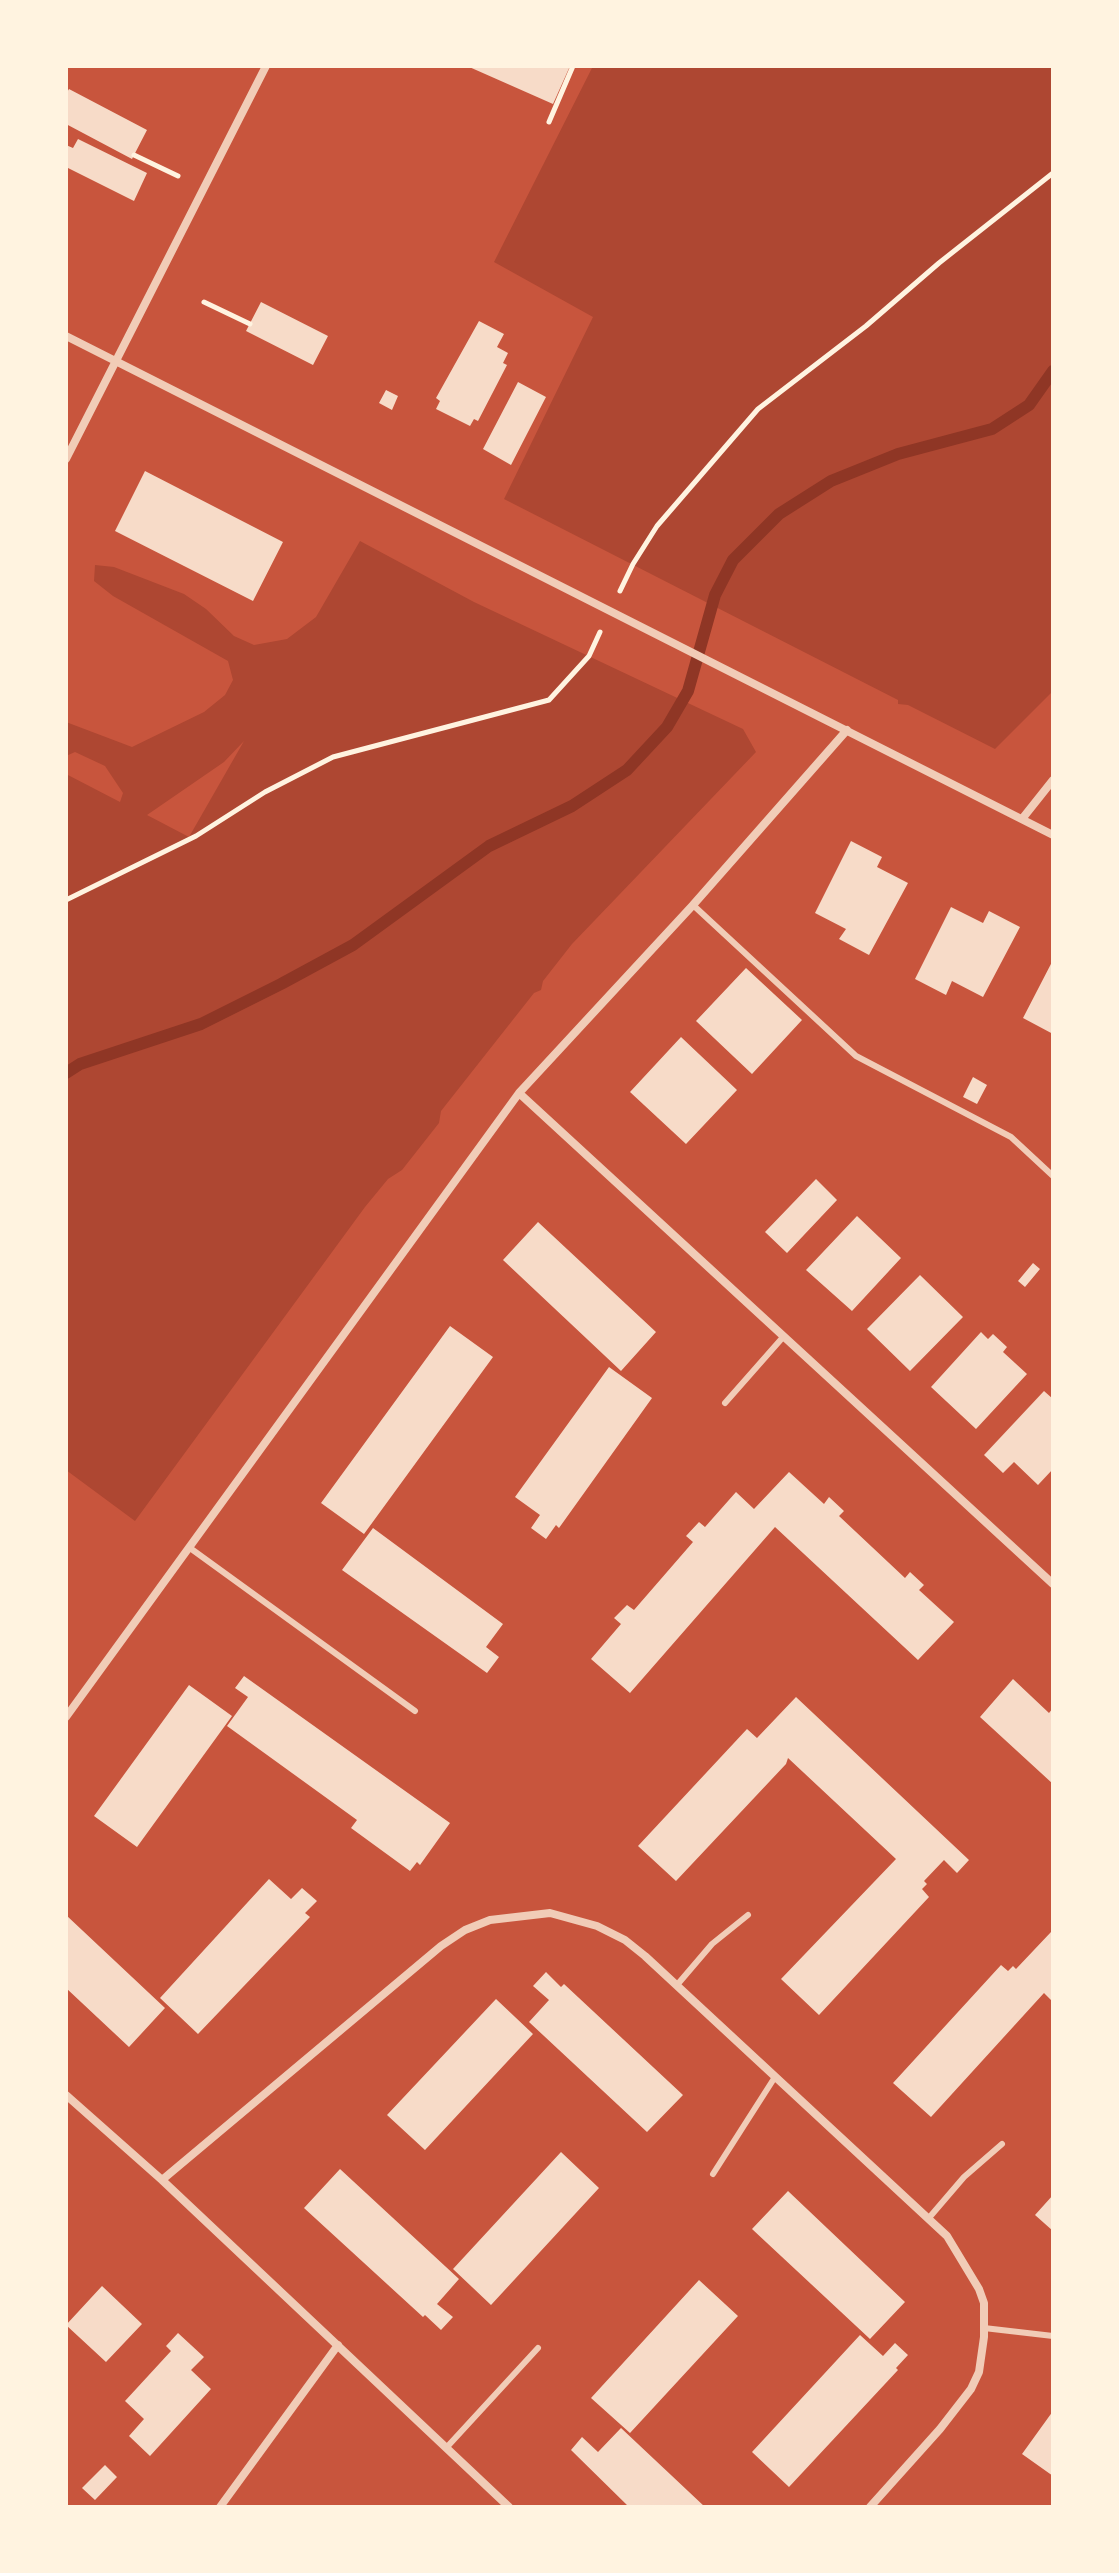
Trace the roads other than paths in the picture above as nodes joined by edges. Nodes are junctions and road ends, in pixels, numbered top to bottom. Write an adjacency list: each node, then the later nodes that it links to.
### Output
1 (266, 66): 3 (street)
2 (66, 336): 3 (street)
3 (115, 361): 4 (street); 5 (street)
4 (66, 459)
5 (847, 730): 7 (street); 9 (street)
6 (1053, 780): 7 (street)
7 (1022, 819): 8 (street)
8 (1053, 835)
9 (693, 905): 10 (street); 11 (lane)
10 (519, 1093): 12 (street); 14 (street)
11 (1053, 1176)
12 (784, 1336): 13 (lane); 15 (street)
13 (725, 1403)
14 (190, 1548): 16 (lane); 17 (street)
15 (1053, 1584)
16 (415, 1711)
17 (66, 1717)
18 (748, 1915): 19 (lane)
19 (677, 1985): 20 (street); 24 (street)
20 (775, 2077): 23 (lane); 25 (street)
21 (66, 2095): 24 (street)
22 (1002, 2144): 25 (lane)
23 (713, 2174)
24 (162, 2180): 28 (street)
25 (928, 2219): 26 (street)
26 (984, 2328): 27 (lane); 33 (street)
27 (1053, 2336)
28 (338, 2345): 30 (street); 31 (street)
29 (538, 2348): 30 (lane)
30 (447, 2447): 32 (street)
31 (220, 2507)
32 (509, 2507)
33 (870, 2507)

